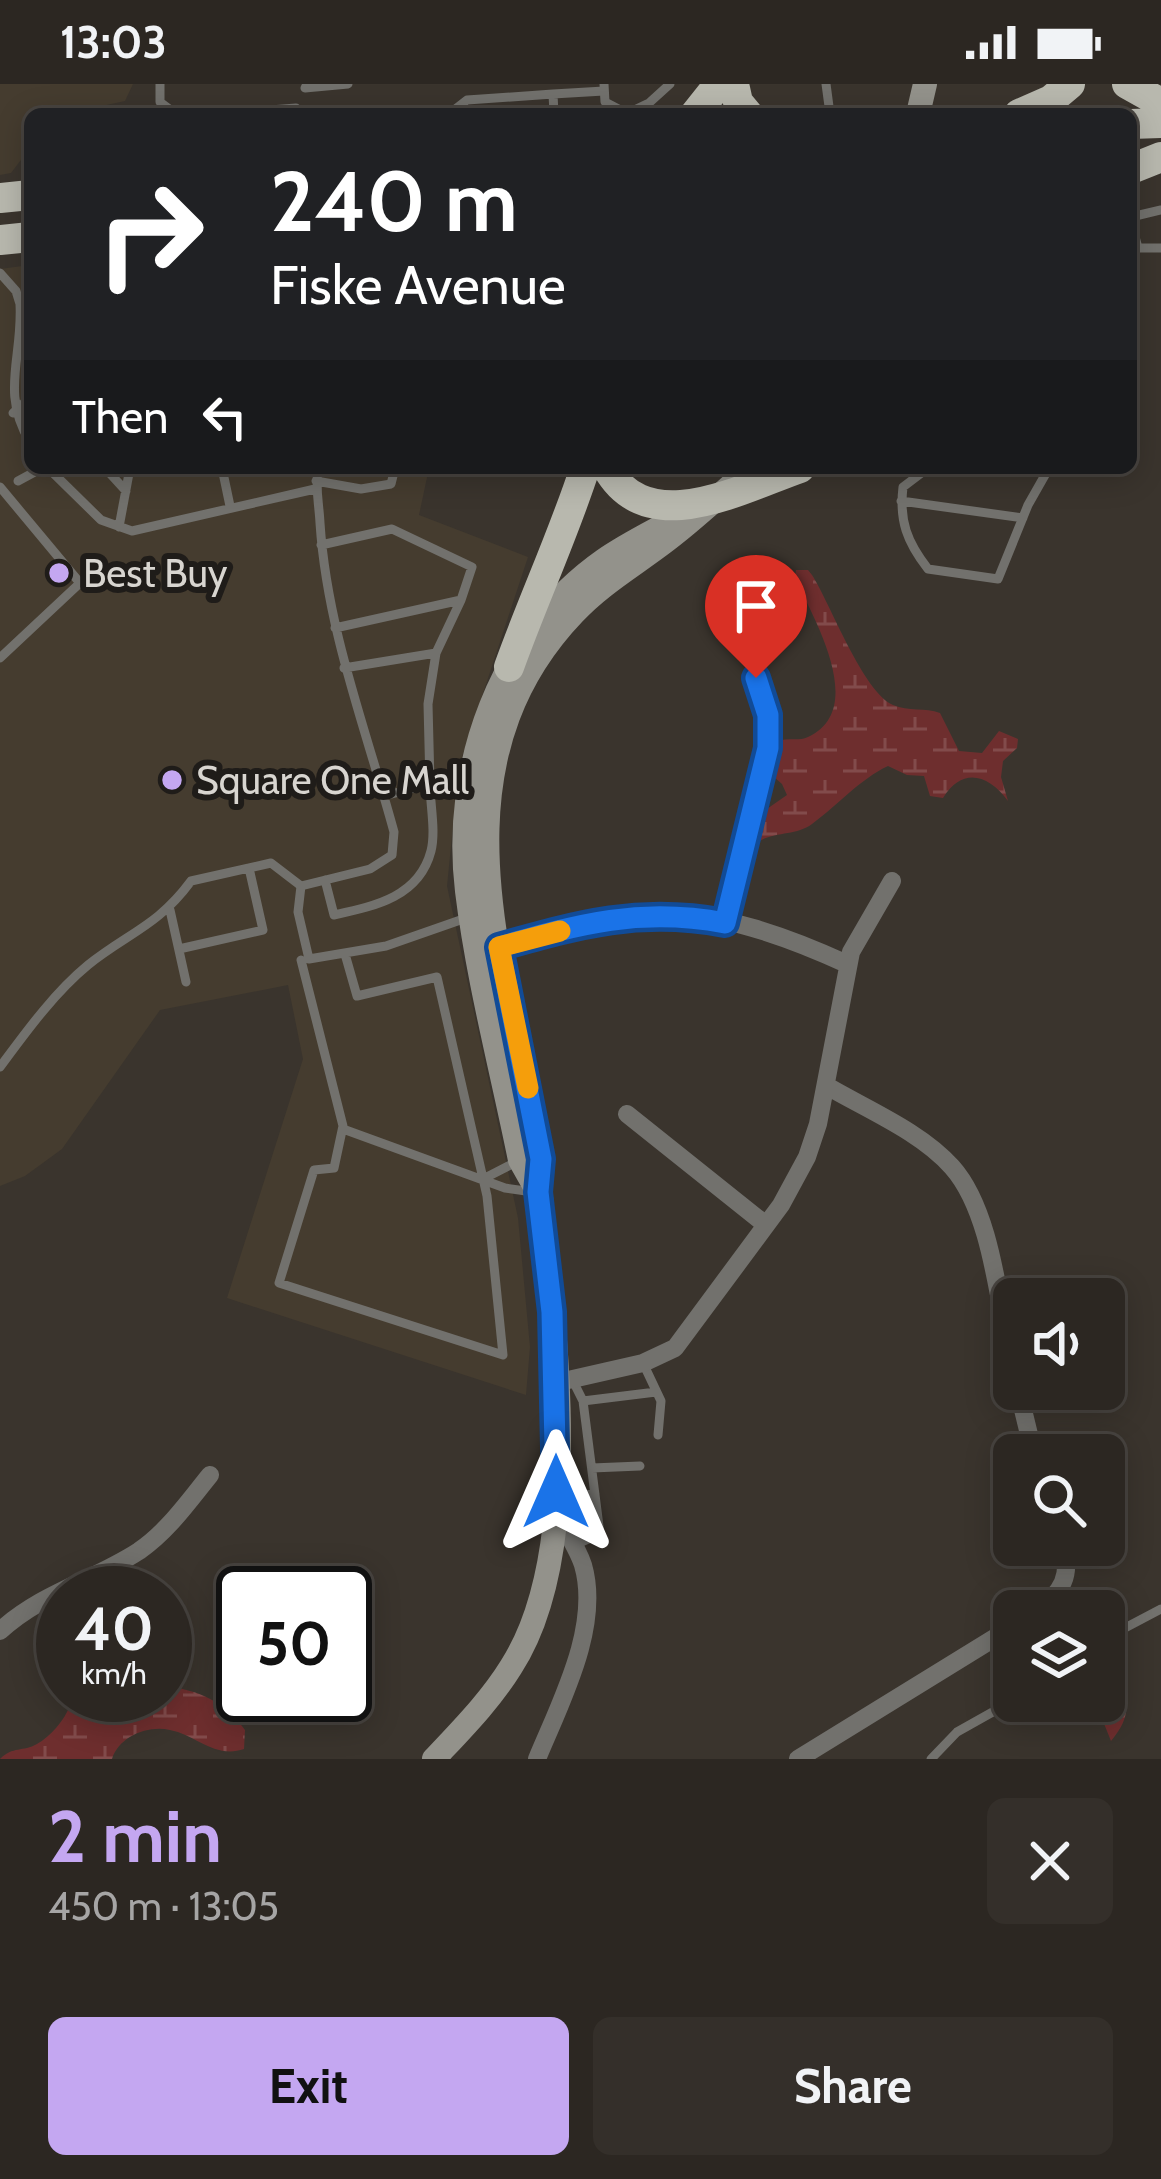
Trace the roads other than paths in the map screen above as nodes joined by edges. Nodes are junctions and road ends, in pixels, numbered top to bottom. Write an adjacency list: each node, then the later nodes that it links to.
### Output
1 (348, 84): 6 (lane)
2 (670, 84): 12 (lane)
3 (719, 84): 13 (highway)
4 (1070, 84): 14 (highway)
5 (1127, 84): 9 (highway)
6 (306, 86)
7 (604, 88): 8 (lane)
8 (553, 94): 10 (lane); 11 (lane)
9 (1161, 103)
10 (457, 108)
11 (554, 108)
12 (638, 108)
13 (700, 108)
14 (1033, 108)
15 (0, 273): 18 (lane)
16 (24, 403): 18 (lane)
17 (0, 406): 18 (lane)
18 (13, 413): 19 (lane)
19 (24, 432)
20 (33, 474): 33 (lane)
21 (51, 474): 41 (lane)
22 (111, 474): 36 (lane)
23 (129, 474): 36 (lane)
24 (223, 474): 39 (lane)
25 (318, 474): 34 (lane)
26 (393, 474): 34 (lane)
27 (582, 474): 48 (highway)
28 (590, 474): 37 (highway)
29 (743, 474): 37 (main road)
30 (783, 474): 37 (highway)
31 (920, 474): 38 (lane)
32 (1046, 474): 40 (lane)
33 (18, 481)
34 (316, 485): 39 (lane); 42 (lane)
35 (0, 487): 46 (lane)
36 (126, 490): 41 (lane)
37 (718, 497): 48 (main road); 57 (main road)
38 (902, 501): 40 (lane); 40 (lane)
39 (230, 506): 41 (lane)
40 (1023, 518)
41 (119, 527)
42 (321, 545): 43 (lane); 44 (lane)
43 (461, 600): 44 (lane); 45 (lane)
44 (335, 628): 47 (lane)
45 (436, 653): 47 (lane); 50 (lane)
46 (0, 658)
47 (344, 668): 51 (lane)
48 (509, 668): 57 (main road)
49 (756, 678): 58 (street)
50 (430, 784): 51 (lane); 53 (lane)
51 (384, 796): 53 (lane)
52 (249, 868): 55 (lane); 56 (lane); 60 (lane)
53 (325, 880): 55 (lane)
54 (892, 881): 63 (street)
55 (301, 886): 61 (lane)
56 (170, 910): 60 (lane); 65 (lane)
57 (481, 912): 59 (main road); 61 (lane); 69 (main road)
58 (725, 923): 59 (street); 63 (street)
59 (499, 947): 71 (main road)
60 (179, 949): 64 (lane)
61 (345, 954): 70 (lane)
62 (301, 960): 68 (lane)
63 (848, 964): 66 (street)
64 (186, 982)
65 (0, 1067)
66 (826, 1086): 72 (street); 73 (street)
67 (627, 1114): 72 (street)
68 (343, 1129): 70 (lane); 70 (lane)
69 (520, 1160): 70 (lane); 71 (main road)
70 (483, 1179): 71 (lane)
71 (538, 1192): 75 (main road)
72 (766, 1226): 74 (street)
73 (994, 1278)
74 (643, 1363): 75 (street); 76 (lane)
75 (564, 1381): 77 (lane); 83 (main road)
76 (656, 1392): 77 (lane); 78 (lane)
77 (583, 1401): 80 (lane)
78 (658, 1435)
79 (640, 1466): 80 (lane)
80 (592, 1468): 82 (lane)
81 (210, 1475): 87 (street)
82 (595, 1494): 83 (lane); 84 (lane)
83 (556, 1506): 84 (street); 90 (main road)
84 (575, 1545): 91 (street)
85 (1161, 1609): 86 (lane)
86 (1125, 1628)
87 (0, 1631)
88 (993, 1639): 92 (street)
89 (993, 1712): 93 (lane)
90 (434, 1759)
91 (536, 1759)
92 (798, 1759)
93 (931, 1759)

